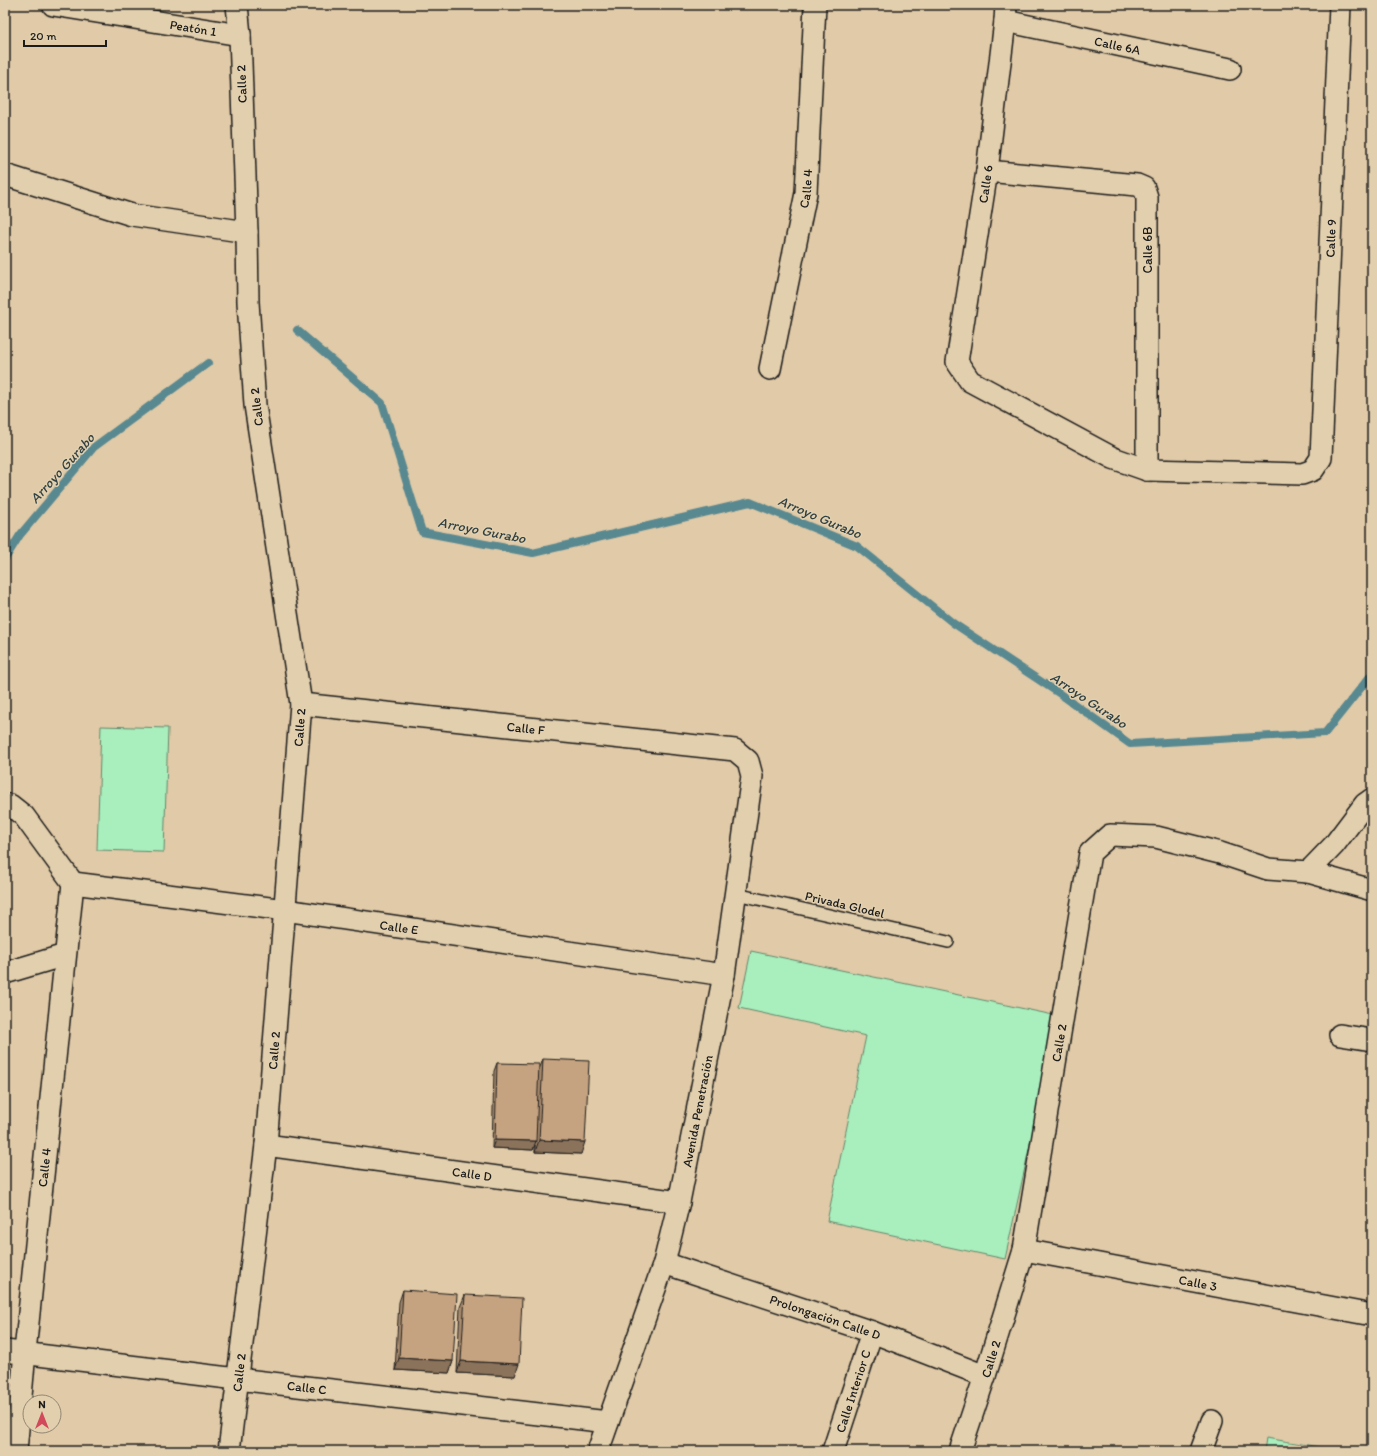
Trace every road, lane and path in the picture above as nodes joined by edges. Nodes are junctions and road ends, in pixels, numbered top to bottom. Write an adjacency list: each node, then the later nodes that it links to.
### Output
1 (52, 5): 6 (street, Peatón 1)
2 (237, 5): 6 (street, Calle 2)
3 (815, 5): 11 (street, Calle 4)
4 (1340, 5): 12 (street, Calle 9)
5 (1006, 13): 7 (street, Calle 6A); 8 (street, Calle 6)
6 (240, 35): 10 (street, Calle 2)
7 (1230, 69)
8 (987, 171): 12 (street, Calle 6); 12 (street, Calle 6B)
9 (5, 175): 10 (street)
10 (247, 232): 13 (street, Calle 2)
11 (770, 369)
12 (1146, 470)
13 (301, 704): 14 (street, Calle F); 21 (street, Calle 2)
14 (748, 761): 20 (street, Avenida Penetración)
15 (1372, 799): 17 (street)
16 (5, 805): 18 (street)
17 (1308, 872): 19 (street, Calle 2); 30 (street, Calle 2)
18 (73, 883): 21 (street, Calle E); 23 (street, Calle 4)
19 (1372, 890)
20 (736, 894): 22 (lane, Privada Glodel); 25 (street, Avenida Penetración)
21 (285, 910): 25 (street, Calle E); 28 (street, Calle 2)
22 (948, 942)
23 (65, 955): 24 (street); 34 (street, Calle 4)
24 (5, 973)
25 (724, 975): 29 (street, Avenida Penetración)
26 (1340, 1035): 27 (street)
27 (1372, 1040)
28 (266, 1144): 29 (street, Calle D); 36 (street, Calle 2)
29 (679, 1202): 31 (street, Avenida Penetración)
30 (1024, 1250): 32 (street, Calle 3); 35 (street, Calle 2)
31 (664, 1263): 33 (street, Prolongación Calle D); 38 (street, Avenida Penetración)
32 (1372, 1315)
33 (872, 1332): 35 (street, Prolongación Calle D); 42 (street, Calle Interior C)
34 (15, 1352): 36 (street, Calle C); 39 (street, Calle 4)
35 (985, 1376): 43 (street, Calle 2)
36 (237, 1379): 38 (street, Calle C); 40 (street, Calle 2)
37 (1212, 1421): 44 (street)
38 (608, 1422): 41 (street, Avenida Penetración)
39 (16, 1451)
40 (229, 1451)
41 (598, 1451)
42 (833, 1451)
43 (960, 1451)
44 (1201, 1451)

